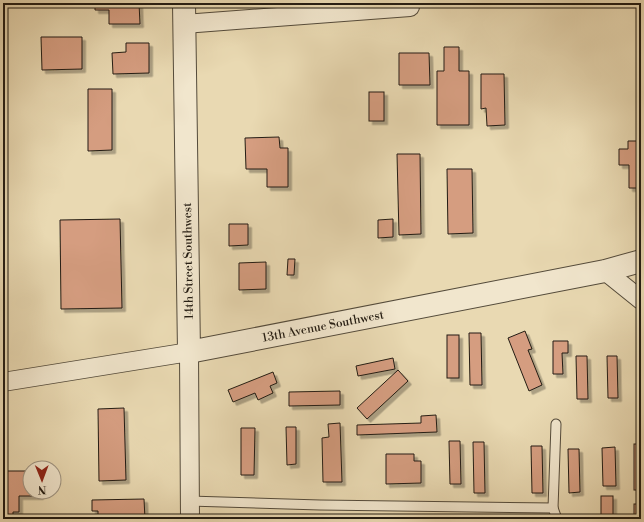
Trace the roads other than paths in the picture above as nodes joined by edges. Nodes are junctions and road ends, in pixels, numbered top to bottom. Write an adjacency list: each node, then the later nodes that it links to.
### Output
1 (410, 7): 2 (street)
2 (184, 14): 6 (street, 14th Street Southwest)
3 (639, 262): 4 (street, 13th Avenue Southwest)
4 (605, 271): 5 (street); 6 (street, 13th Avenue Southwest)
5 (641, 300)
6 (190, 352): 7 (street, 13th Avenue Southwest); 9 (street, 14th Street Southwest)
7 (3, 382)
8 (556, 424): 10 (lane)
9 (190, 501): 10 (lane); 11 (street, 14th Street Southwest)
10 (553, 508): 12 (lane)
11 (190, 519)
12 (557, 519)

